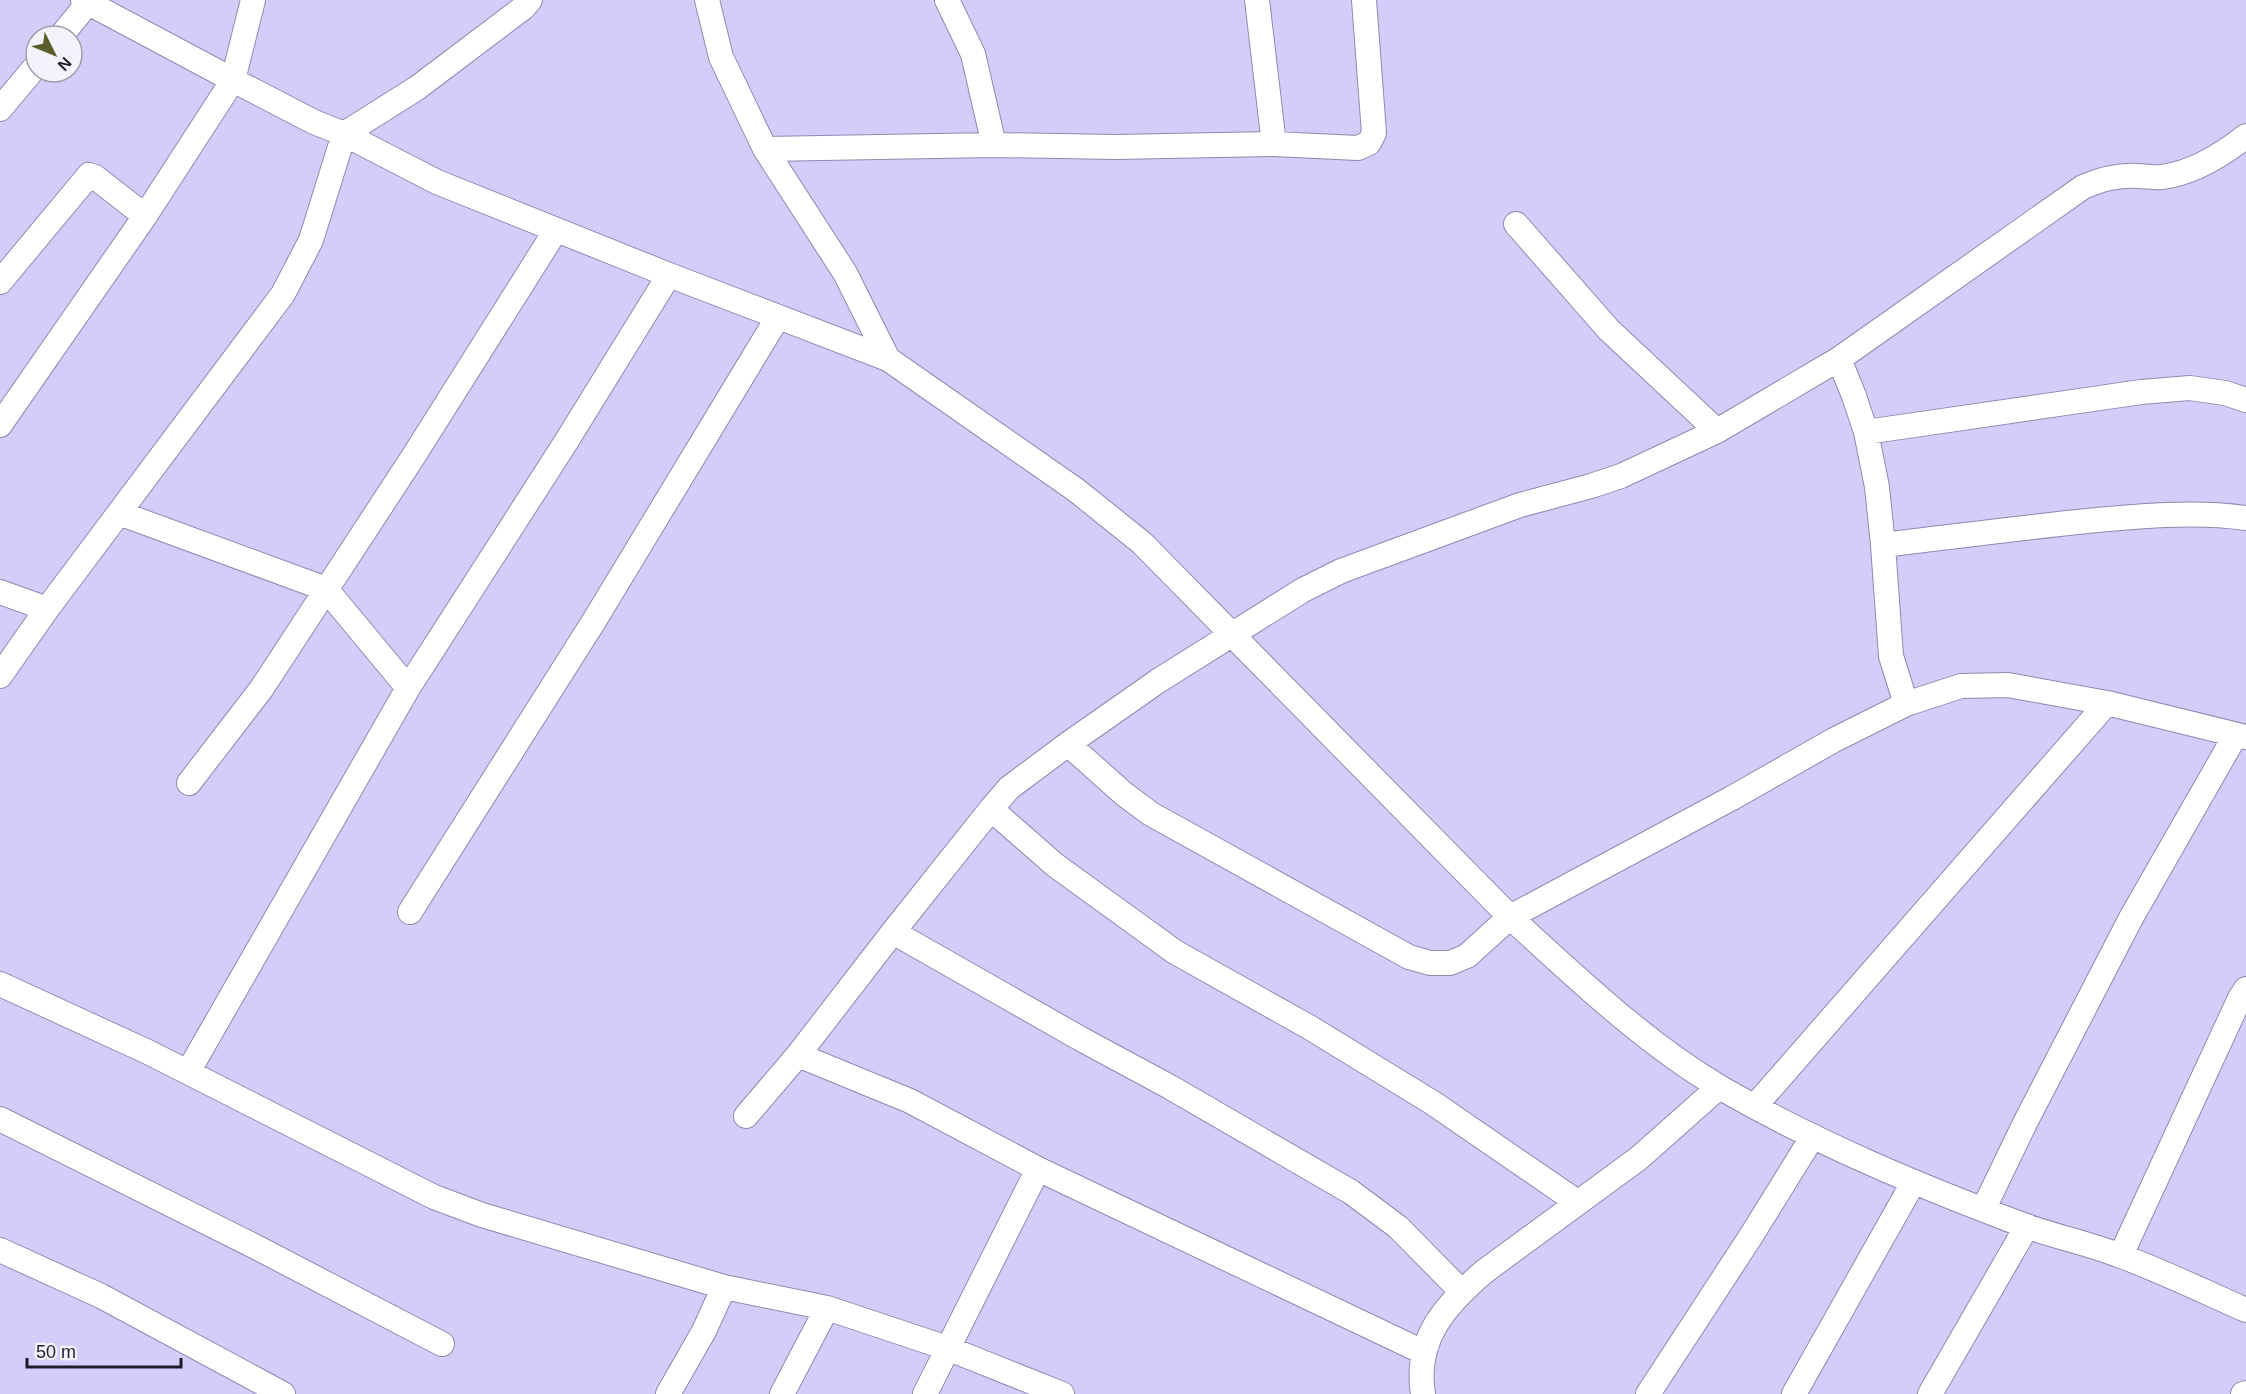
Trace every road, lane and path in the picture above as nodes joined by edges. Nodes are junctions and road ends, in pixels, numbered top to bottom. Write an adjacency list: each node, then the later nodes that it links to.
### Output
1 (254, 0): 9 (street)
2 (707, 0): 16 (street)
3 (947, 0): 15 (street)
4 (1257, 0): 14 (street)
5 (1364, 0): 14 (street)
6 (85, 1): 8 (street); 9 (street)
7 (522, 3): 12 (street)
8 (69, 24)
9 (233, 80): 12 (street); 17 (street)
10 (24, 81): 11 (street)
11 (0, 110)
12 (344, 134): 19 (street); 30 (street)
13 (2246, 136): 24 (street)
14 (1274, 144): 15 (street)
15 (994, 145): 16 (street)
16 (765, 149): 23 (street)
17 (145, 216): 21 (street); 25 (street)
18 (1516, 224): 28 (street)
19 (556, 230): 20 (street); 33 (street)
20 (669, 275): 22 (street); 38 (street)
21 (0, 282)
22 (778, 317): 23 (street); 45 (street)
23 (888, 359): 36 (street)
24 (1839, 359): 28 (street); 29 (street)
25 (8, 394): 27 (street)
26 (2246, 400): 29 (street)
27 (0, 425)
28 (1717, 431): 36 (street)
29 (1866, 432): 32 (street)
30 (119, 513): 33 (street); 35 (street)
31 (2246, 518): 32 (street)
32 (1883, 545): 40 (street)
33 (326, 589): 38 (street); 43 (street)
34 (0, 592): 35 (street)
35 (47, 609): 37 (street)
36 (1231, 634): 42 (street); 46 (street)
37 (0, 676)
38 (408, 687): 51 (street)
39 (2107, 703): 40 (street); 41 (street); 53 (street)
40 (1906, 704): 46 (street)
41 (2240, 736): 60 (street)
42 (1068, 744): 44 (street); 46 (street)
43 (189, 783)
44 (991, 809): 47 (street); 59 (street)
45 (410, 912)
46 (1510, 917): 52 (street)
47 (893, 932): 50 (street); 65 (street)
48 (0, 984): 51 (street)
49 (2246, 989): 63 (street)
50 (798, 1055): 54 (street); 57 (street)
51 (188, 1072): 64 (street)
52 (1719, 1087): 53 (street); 59 (street)
53 (1755, 1106): 56 (street)
54 (746, 1116)
55 (0, 1119): 68 (street)
56 (1813, 1136): 58 (street); 77 (street)
57 (1038, 1169): 69 (street); 70 (street)
58 (1913, 1183): 60 (street); 78 (street)
59 (1577, 1202): 65 (street)
60 (1984, 1208): 61 (street)
61 (2027, 1226): 63 (street); 79 (street)
62 (0, 1250): 71 (street)
63 (2121, 1255): 67 (street)
64 (724, 1287): 66 (street); 72 (street)
65 (1461, 1291): 70 (street)
66 (827, 1308): 69 (street); 73 (street)
67 (2246, 1310)
68 (442, 1344)
69 (947, 1348): 74 (street); 75 (street)
70 (1423, 1352): 76 (street)
71 (283, 1394)
72 (668, 1394)
73 (782, 1394)
74 (925, 1394)
75 (1062, 1394)
76 (1423, 1394)
77 (1648, 1394)
78 (1794, 1394)
79 (1929, 1394)

